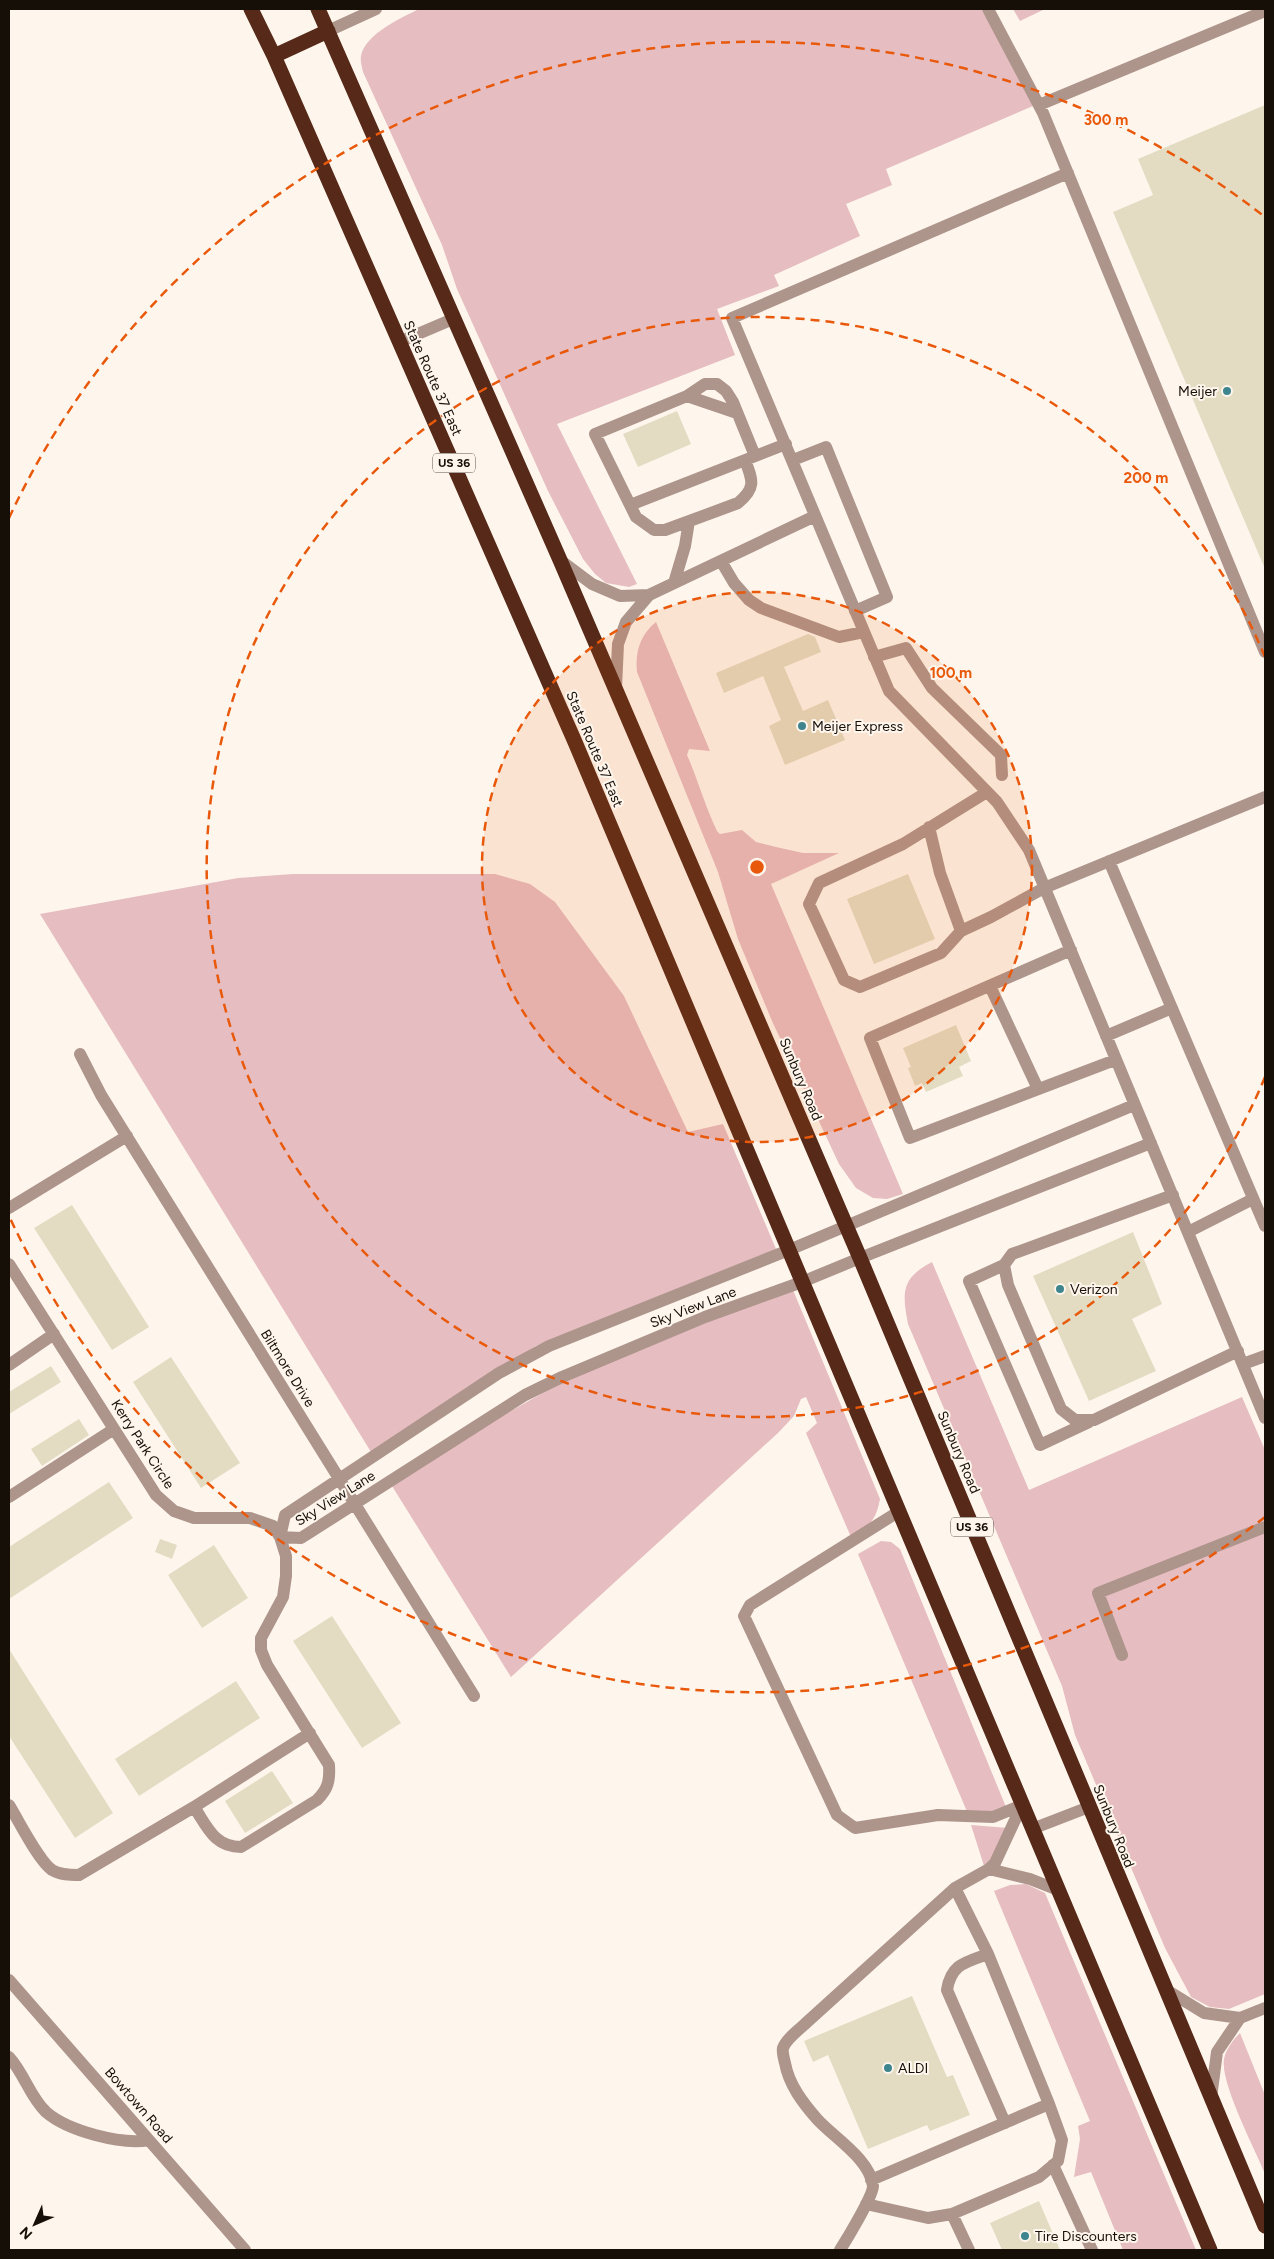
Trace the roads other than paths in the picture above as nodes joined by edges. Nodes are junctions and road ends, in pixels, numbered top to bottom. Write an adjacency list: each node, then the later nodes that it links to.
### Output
1 (251, 9): 7 (highway, State Route 37 East / US 36)
2 (318, 9): 6 (highway, US 36)
3 (376, 9): 6 (street)
4 (988, 9): 8 (street)
5 (1265, 11): 8 (street)
6 (328, 31): 7 (highway); 10 (highway, US 36)
7 (274, 56): 11 (highway, State Route 37 East / US 36)
8 (1039, 105): 9 (street)
9 (1068, 173): 14 (street); 26 (street)
10 (453, 318): 11 (street); 20 (highway, US 36)
11 (400, 342): 52 (highway, State Route 37 East / US 36)
12 (687, 396): 13 (street); 13 (street); 17 (street)
13 (737, 413): 15 (street)
14 (786, 444): 15 (street); 16 (street)
15 (750, 458): 17 (street); 19 (street)
16 (793, 460): 18 (street); 24 (street)
17 (630, 505): 19 (street)
18 (815, 516): 21 (street); 24 (street)
19 (689, 521): 22 (street)
20 (560, 560): 23 (street); 28 (highway, US 36)
21 (721, 561): 22 (street); 25 (street)
22 (674, 583): 23 (street)
23 (649, 595): 28 (street)
24 (855, 611): 25 (street)
25 (864, 632): 27 (street)
26 (1265, 652)
27 (874, 657): 29 (street); 30 (street)
28 (616, 690): 49 (highway, Sunbury Road / US 36)
29 (1002, 775)
30 (987, 792): 32 (street); 34 (street)
31 (1265, 797): 33 (street)
32 (928, 827): 35 (street); 35 (street)
33 (1109, 861): 34 (street); 38 (street)
34 (1044, 888): 35 (street); 36 (street)
35 (961, 931)
36 (1071, 950): 37 (street); 39 (street)
37 (990, 986): 42 (street); 42 (street)
38 (1172, 1008): 39 (street); 47 (street)
39 (1106, 1036): 41 (street)
40 (80, 1054): 44 (street, Biltmore Drive)
41 (1116, 1060): 42 (street); 43 (street)
42 (1038, 1089)
43 (1134, 1105): 45 (street); 49 (street, Sky View Lane)
44 (127, 1136): 48 (street); 65 (street, Biltmore Drive)
45 (1151, 1144): 46 (street); 53 (street, Sky View Lane)
46 (1173, 1196): 51 (street); 55 (street)
47 (1253, 1199): 50 (street); 51 (street)
48 (9, 1208)
49 (846, 1226): 52 (street, Sky View Lane); 53 (highway, Sunbury Road / US 36)
50 (1265, 1226)
51 (1188, 1232): 58 (street)
52 (789, 1250): 56 (highway, US 36); 65 (street, Sky View Lane)
53 (860, 1258): 56 (street, Sky View Lane); 77 (highway, Sunbury Road / US 36)
54 (9, 1264): 57 (street, Kerry Park Circle)
55 (1004, 1265): 63 (street); 63 (street)
56 (802, 1282): 67 (street, Sky View Lane); 68 (highway, US 36)
57 (54, 1334): 61 (street); 64 (street, Kerry Park Circle)
58 (1238, 1352): 60 (street); 63 (street)
59 (1265, 1356): 60 (street)
60 (1243, 1364): 62 (street)
61 (9, 1365)
62 (1265, 1418)
63 (1094, 1420)
64 (114, 1429): 66 (street); 70 (street, Kerry Park Circle)
65 (339, 1479): 67 (street, Biltmore Drive); 70 (street, Sky View Lane)
66 (9, 1497)
67 (355, 1504): 70 (street, Sky View Lane); 72 (street, Biltmore Drive)
68 (898, 1512): 75 (highway, US 36); 75 (street)
69 (1265, 1527): 71 (street)
70 (280, 1537): 73 (street)
71 (1122, 1655)
72 (474, 1696)
73 (310, 1733): 76 (street); 76 (street)
74 (9, 1805): 76 (street)
75 (1022, 1805): 78 (highway, US 36); 79 (street)
76 (194, 1807)
77 (1089, 1807): 78 (street); 84 (highway, Sunbury Road / US 36)
78 (1032, 1829): 81 (highway, US 36)
79 (989, 1869): 80 (street); 81 (street)
80 (955, 1888): 82 (street); 93 (street)
81 (1058, 1890): 101 (highway, US 36)
82 (988, 1954): 89 (street); 90 (street)
83 (9, 1980): 91 (street, Bowtown Road)
84 (1165, 1990): 86 (street); 88 (highway, Sunbury Road / US 36)
85 (1265, 2008): 86 (street)
86 (1240, 2018): 88 (street)
87 (9, 2057): 91 (street)
88 (1211, 2098): 96 (highway, Sunbury Road / US 36)
89 (1049, 2104): 90 (street); 92 (street)
90 (1005, 2123): 93 (street)
91 (149, 2140): 97 (street, Bowtown Road)
92 (1053, 2165): 95 (street); 100 (street)
93 (871, 2180): 94 (street)
94 (866, 2204): 95 (street); 98 (street)
95 (952, 2214): 99 (street)
96 (1265, 2226)
97 (245, 2250)
98 (840, 2250)
99 (969, 2250)
100 (1092, 2250)
101 (1210, 2250)

